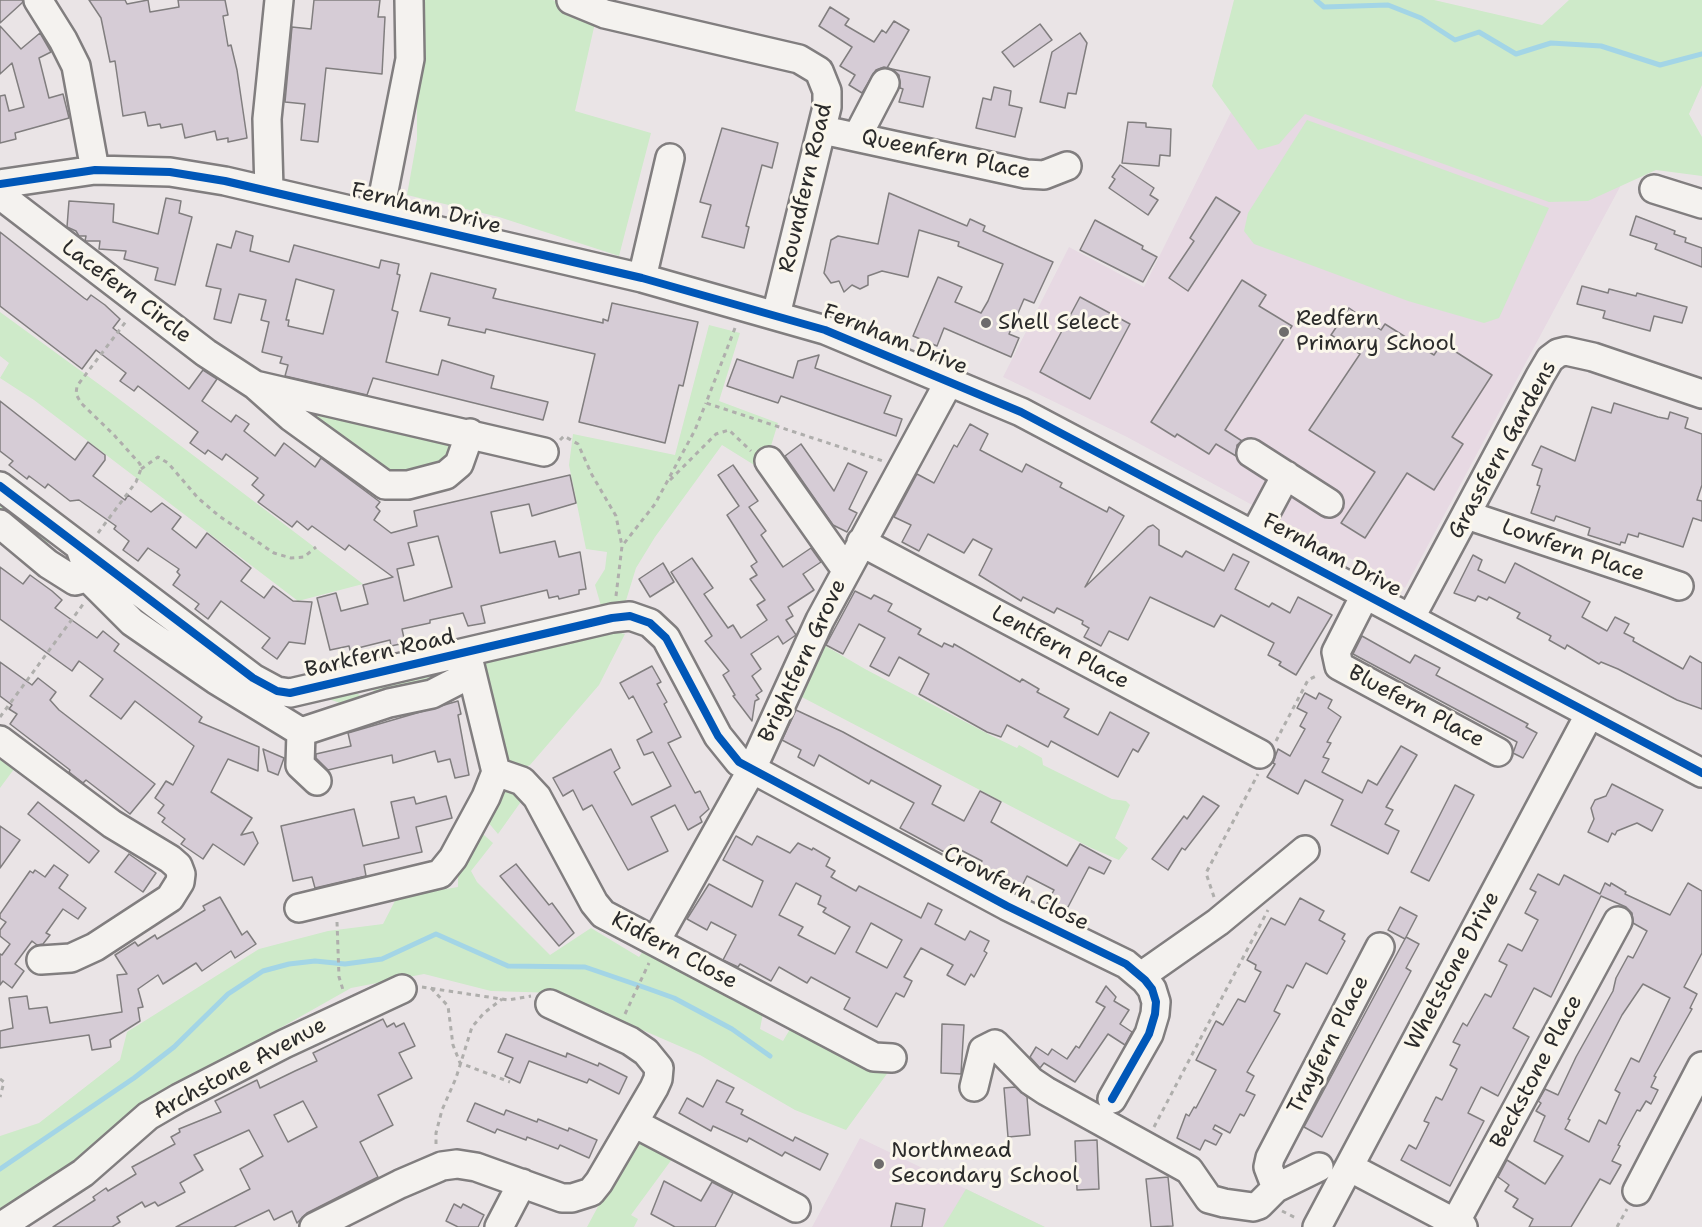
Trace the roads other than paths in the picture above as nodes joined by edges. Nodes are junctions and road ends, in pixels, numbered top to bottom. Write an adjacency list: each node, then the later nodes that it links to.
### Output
1 (38, 0): 10 (street)
2 (279, 0): 13 (street)
3 (409, 0): 16 (street)
4 (571, 0): 6 (street, Roundfern Road)
5 (885, 83): 7 (street)
6 (823, 130): 7 (street, Queenfern Place); 18 (street, Roundfern Road)
7 (857, 137): 9 (street, Queenfern Place)
8 (670, 158): 17 (street)
9 (1067, 166)
10 (95, 170): 11 (street, Fernham Drive); 13 (street, Fernham Drive)
11 (0, 184)
12 (1654, 189): 15 (street)
13 (269, 190): 16 (street, Fernham Drive)
14 (0, 195): 20 (street, Lacefern Circle)
15 (1702, 204)
16 (379, 216): 17 (street, Fernham Drive)
17 (642, 278): 18 (street, Fernham Drive)
18 (777, 315): 19 (street, Fernham Drive)
19 (950, 380): 32 (street, Fernham Drive); 33 (street, Brightfern Grove)
20 (255, 385): 22 (street, Lacefern Circle); 22 (street, Lacefern Circle)
21 (1702, 394): 29 (street, Grassfern Gardens)
22 (470, 434): 23 (street, Lacefern Circle)
23 (544, 452)
24 (1251, 453): 26 (street)
25 (769, 461): 36 (street)
26 (1286, 475): 28 (street); 32 (street)
27 (0, 486): 31 (street, Barkfern Road)
28 (1329, 502)
29 (1467, 515): 37 (street, Lowfern Place); 39 (street, Grassfern Gardens)
30 (0, 524): 35 (street)
31 (57, 531): 34 (street, Barkfern Road); 35 (street)
32 (1254, 535): 38 (street, Fernham Drive)
33 (861, 542): 36 (street, Brightfern Grove); 44 (street, Lentfern Place)
34 (85, 559): 35 (street); 40 (street, Barkfern Road); 42 (street)
35 (54, 568)
36 (846, 570): 46 (street, Brightfern Grove)
37 (1679, 586)
38 (1365, 595): 39 (street, Fernham Drive); 45 (street, Bluefern Place)
39 (1411, 617): 41 (street, Fernham Drive)
40 (468, 659): 42 (street); 46 (street, Barkfern Road); 47 (street)
41 (1589, 715): 48 (street, Fernham Drive); 66 (street, Whetstone Drive)
42 (301, 732): 49 (street)
43 (0, 740): 55 (street)
44 (1266, 751)
45 (1498, 752)
46 (751, 771): 54 (street, Brightfern Grove); 56 (street, Crowfern Close)
47 (496, 772): 51 (street); 54 (street, Kidfern Close)
48 (1702, 773)
49 (317, 781)
50 (1305, 850): 56 (street)
51 (299, 908)
52 (1618, 921): 71 (street, Beckstone Place)
53 (1380, 947): 64 (street, Trayfern Place)
54 (652, 953): 59 (street, Kidfern Close)
55 (41, 960)
56 (1141, 976): 62 (street, Crowfern Close)
57 (402, 989): 72 (street, Archstone Avenue)
58 (550, 1004): 63 (street)
59 (892, 1058)
60 (1702, 1066): 69 (street)
61 (974, 1087): 68 (street)
62 (1112, 1099)
63 (634, 1123): 67 (street); 70 (street)
64 (1278, 1144): 65 (street); 68 (street, Trayfern Place)
65 (1319, 1167): 66 (street); 68 (street)
66 (1346, 1174): 71 (street, Beckstone Place); 75 (street, Whetstone Drive)
67 (522, 1183): 73 (street); 74 (street)
68 (1276, 1188)
69 (1637, 1191)
70 (796, 1208)
71 (1459, 1225)
72 (0, 1227)
73 (314, 1227)
74 (500, 1227)
75 (1317, 1227)

